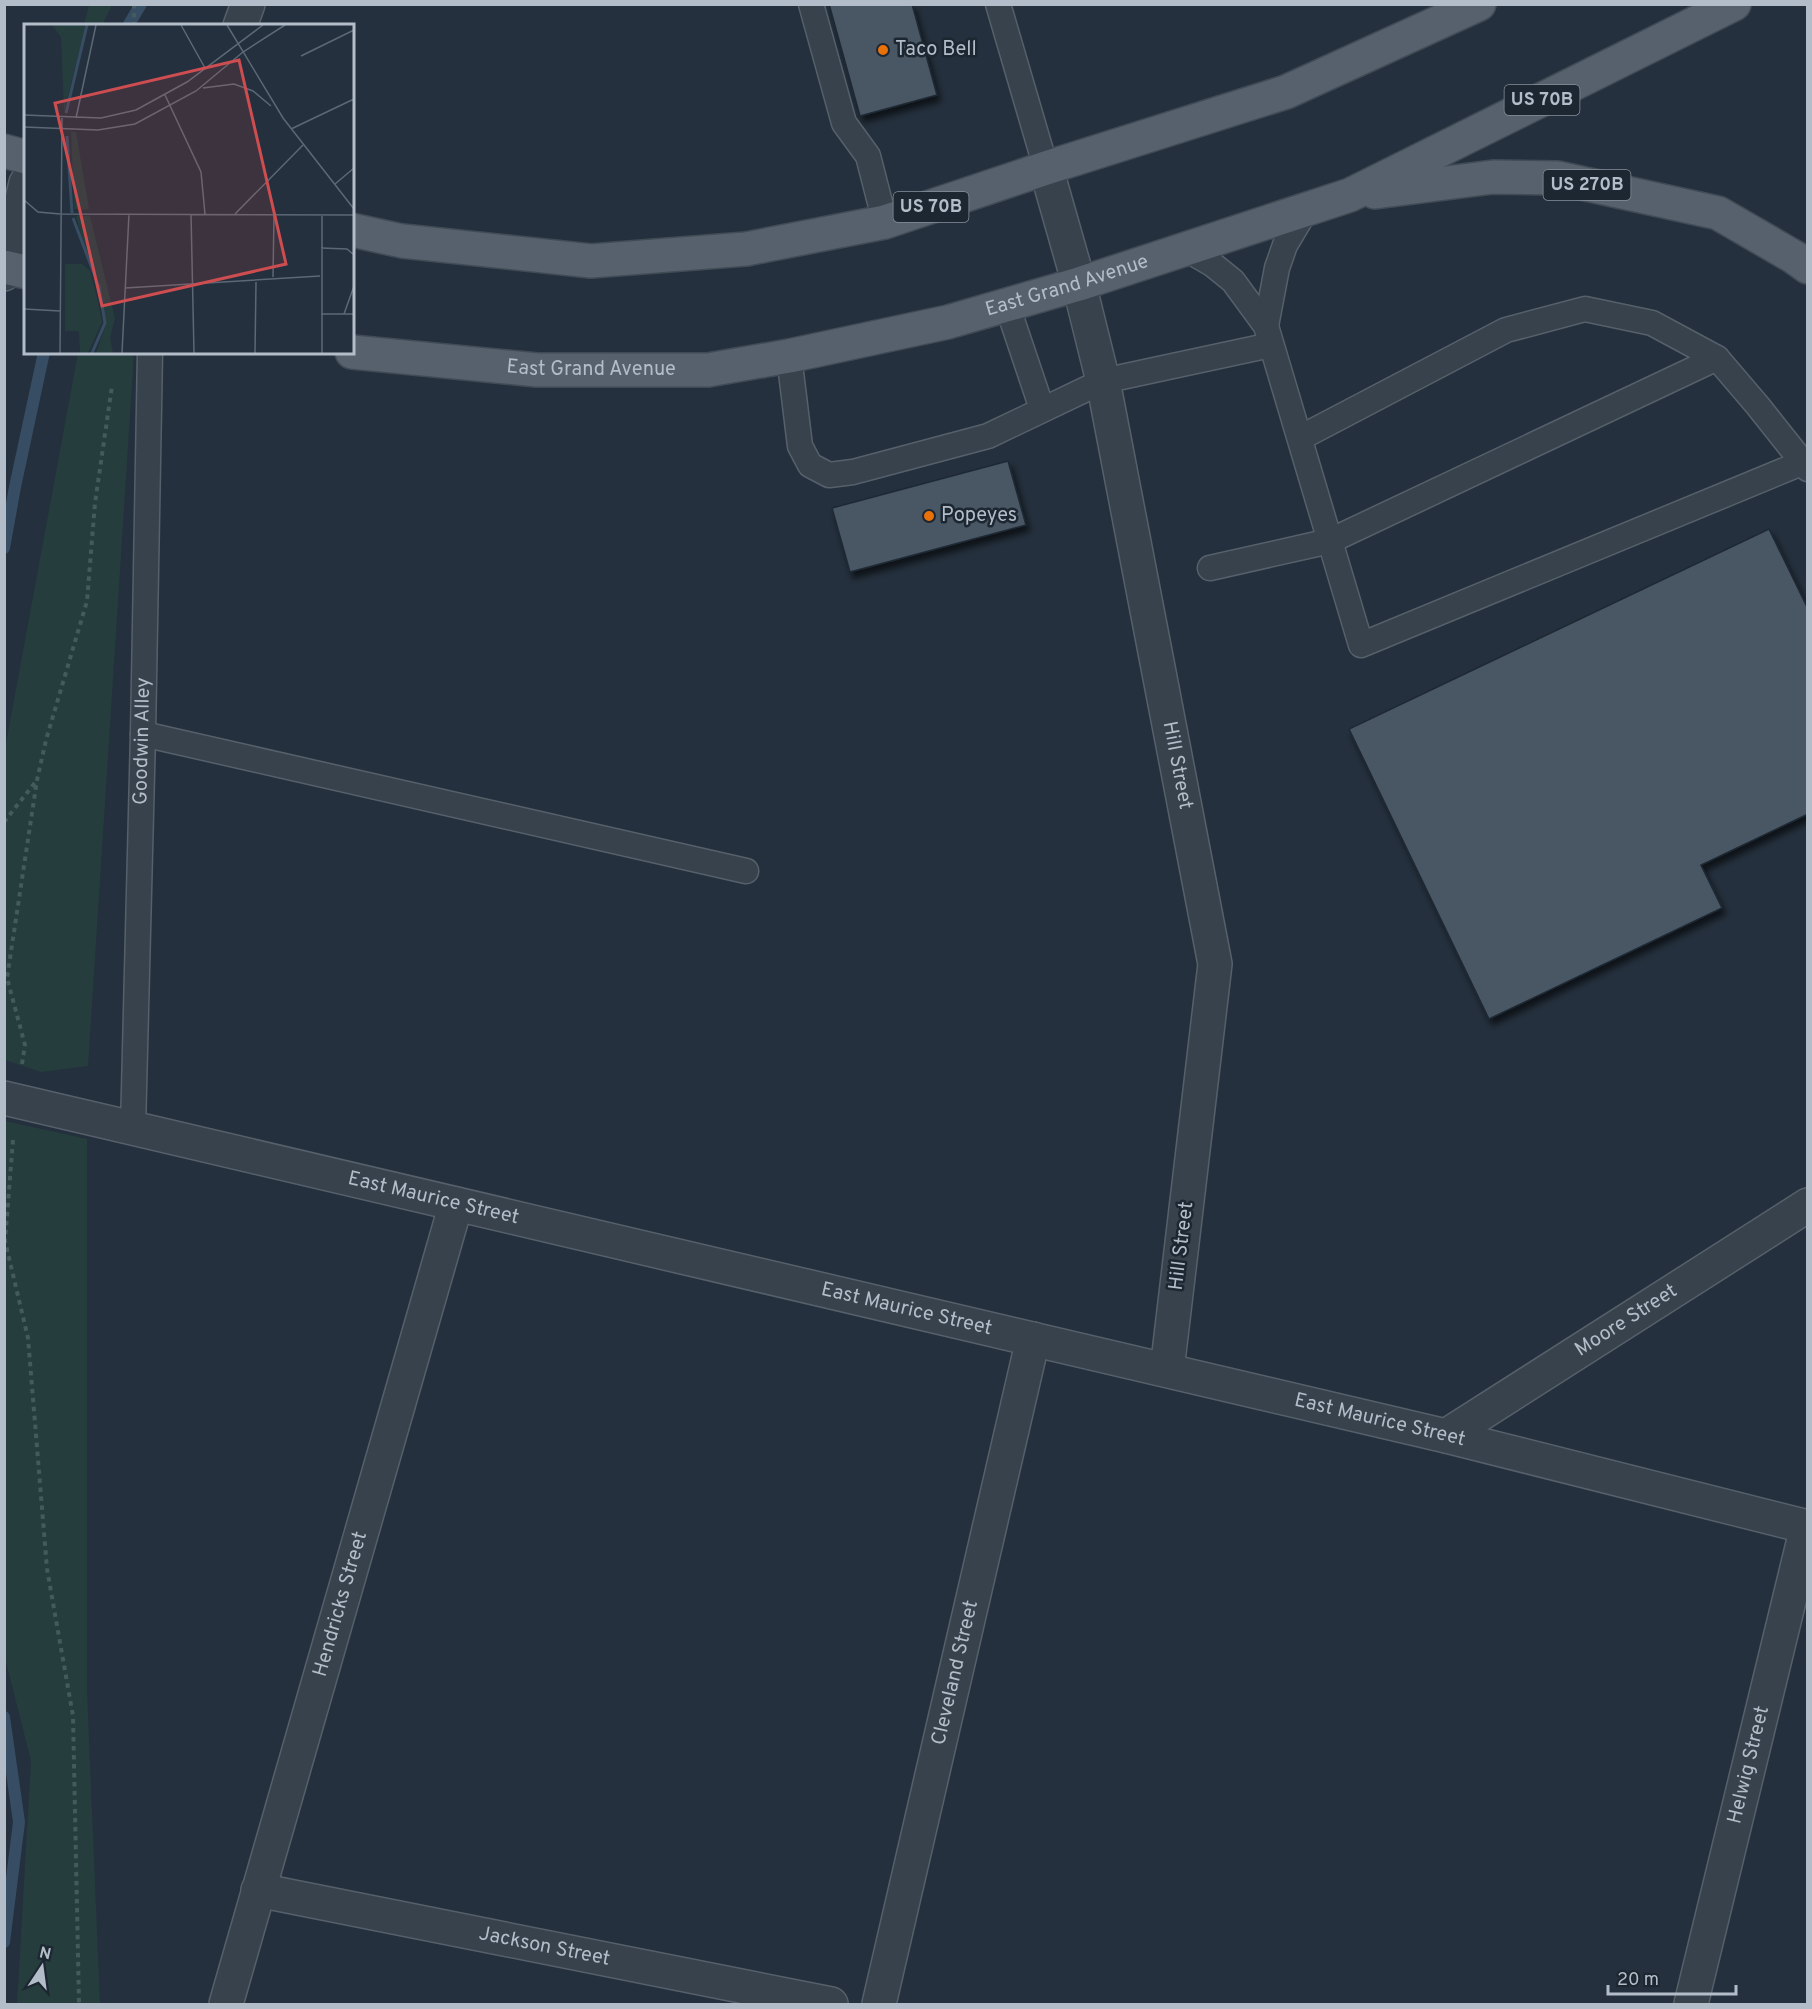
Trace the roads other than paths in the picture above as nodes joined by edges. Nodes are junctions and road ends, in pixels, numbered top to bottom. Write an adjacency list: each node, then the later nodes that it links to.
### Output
1 (248, 4): 6 (street)
2 (811, 4): 13 (lane)
3 (998, 4): 9 (lane)
4 (1479, 4): 9 (main road, US 70B)
5 (1734, 4): 11 (main road, East Grand Avenue / US 70B)
6 (241, 24)
7 (4, 151): 8 (main road)
8 (24, 156)
9 (1046, 168): 13 (main road, US 70B); 18 (street, Hill Street)
10 (24, 194): 17 (street)
11 (1350, 195): 12 (main road, East Grand Avenue / US 70B); 16 (main road, US 270B)
12 (1307, 208): 15 (main road, East Grand Avenue / US 70B); 20 (lane)
13 (885, 222): 14 (main road, US 70B)
14 (354, 230)
15 (1186, 249): 18 (main road, East Grand Avenue / US 70B); 20 (lane)
16 (1808, 267)
17 (10, 270)
18 (1079, 284): 19 (main road, East Grand Avenue / US 70B); 25 (street, Hill Street)
19 (1007, 305): 23 (main road, East Grand Avenue / US 70B); 26 (lane)
20 (1269, 336): 25 (lane); 27 (lane)
21 (354, 352): 23 (main road, East Grand Avenue / US 70B)
22 (150, 354): 31 (lane, Goodwin Alley)
23 (789, 356): 26 (lane)
24 (1717, 358): 27 (lane); 28 (lane); 29 (lane)
25 (1103, 381): 26 (lane); 38 (street, Hill Street)
26 (1042, 409)
27 (1300, 438): 29 (lane)
28 (1806, 465): 29 (lane)
29 (1330, 541): 30 (lane)
30 (1210, 568)
31 (143, 734): 32 (lane); 34 (lane, Goodwin Alley)
32 (746, 870)
33 (10, 1100): 34 (street, East Maurice Street)
34 (133, 1129): 35 (street, East Maurice Street)
35 (456, 1204): 37 (street, East Maurice Street); 41 (street, Hendricks Street)
36 (1808, 1205): 39 (street, Moore Street)
37 (1033, 1339): 38 (street, East Maurice Street); 44 (street, Cleveland Street)
38 (1167, 1370): 39 (street, East Maurice Street)
39 (1446, 1436): 40 (street, East Maurice Street)
40 (1807, 1527): 45 (street, Helwig Street)
41 (258, 1890): 42 (street, Hendricks Street); 43 (street, Jackson Street)
42 (226, 2004)
43 (831, 2004)
44 (879, 2004)
45 (1691, 2004)

